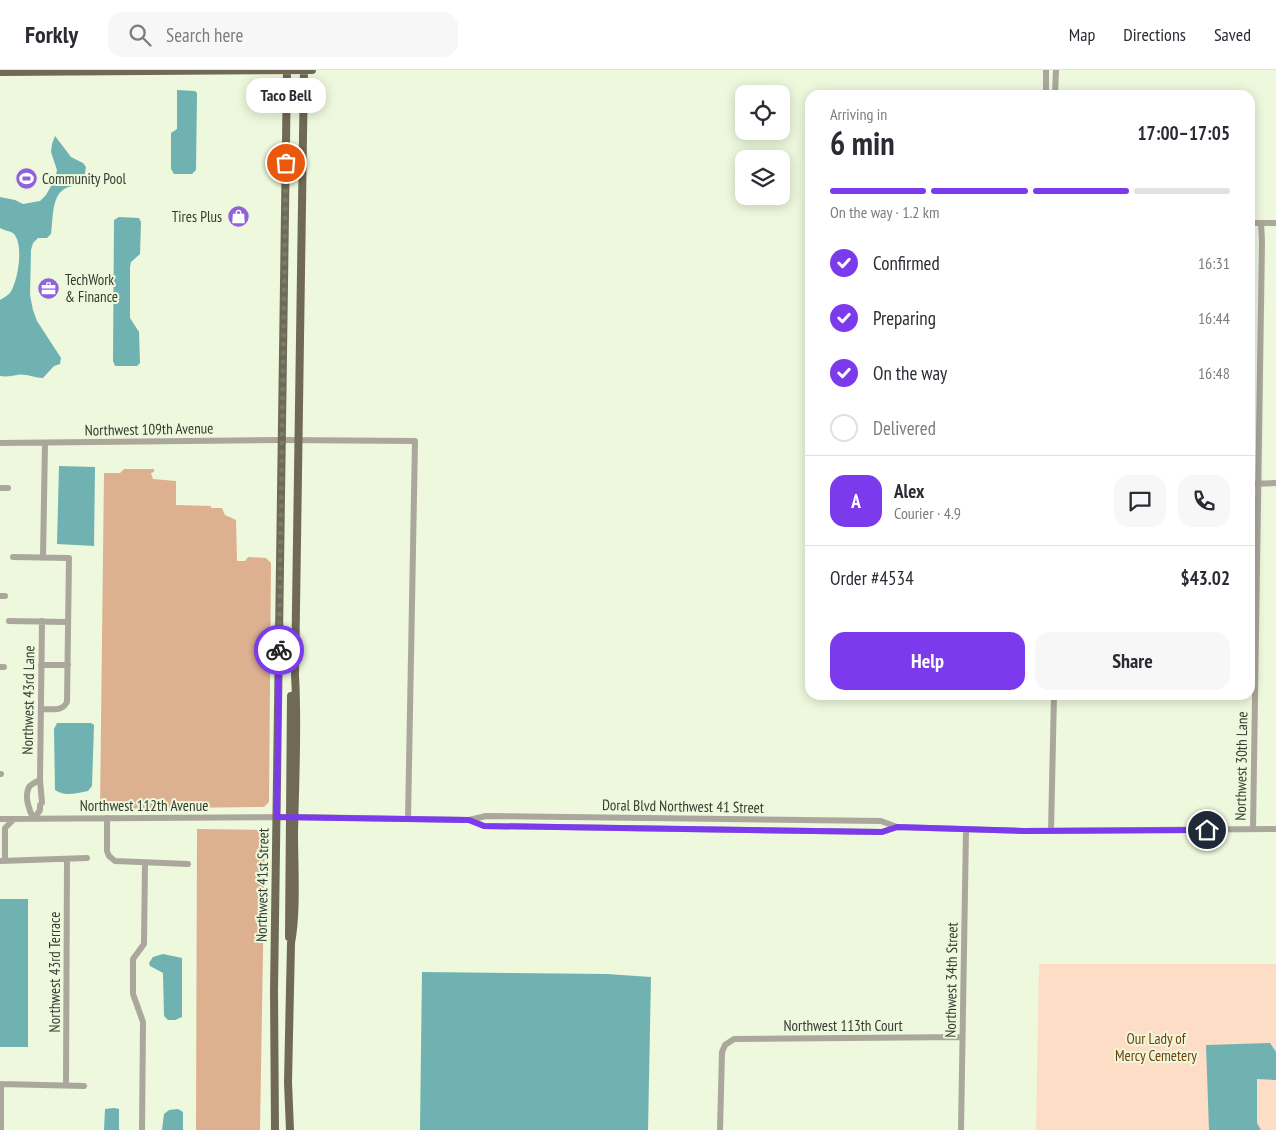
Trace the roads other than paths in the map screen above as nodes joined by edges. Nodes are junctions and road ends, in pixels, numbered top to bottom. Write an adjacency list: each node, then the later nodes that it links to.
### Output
1 (287, 70): 2 (main road); 6 (main road); 12 (main road, Northwest 41st Street)
2 (304, 70): 3 (main road); 13 (main road, Northwest 41st Street)
3 (312, 70)
4 (1046, 70): 7 (street)
5 (1056, 70): 8 (street)
6 (0, 72)
7 (1046, 90)
8 (1055, 90)
9 (1255, 223): 10 (street)
10 (1261, 223): 11 (street); 17 (street, Northwest 30th Lane)
11 (1276, 223)
12 (282, 440): 13 (street, Northwest 109th Avenue); 15 (street, Northwest 109th Avenue); 35 (main road, Northwest 41st Street)
13 (298, 440): 36 (main road, Northwest 41st Street); 41 (street, Northwest 109th Avenue)
14 (0, 443): 15 (street, Northwest 109th Avenue)
15 (45, 443): 21 (street)
16 (1276, 483): 17 (street)
17 (1258, 484): 22 (street, Northwest 30th Lane)
18 (0, 488): 19 (street)
19 (8, 488)
20 (13, 557): 21 (street)
21 (43, 558): 25 (street)
22 (1255, 582)
23 (9, 621): 24 (street)
24 (42, 621): 25 (street); 26 (street, Northwest 43rd Lane)
25 (68, 622): 27 (street)
26 (41, 665): 27 (street); 30 (street, Northwest 43rd Lane)
27 (68, 665): 30 (street)
28 (1054, 700): 47 (street)
29 (1253, 700): 46 (street, Northwest 30th Lane)
30 (41, 709): 31 (street, Northwest 43rd Lane)
31 (40, 783): 32 (street); 33 (street, Northwest 43rd Lane); 34 (street, Northwest 43rd Lane)
32 (28, 795): 33 (street); 40 (street)
33 (38, 795): 34 (street, Northwest 43rd Lane)
34 (40, 805): 40 (street, Northwest 43rd Lane)
35 (277, 817): 36 (street, Northwest 112th Avenue); 37 (street, Northwest 112th Avenue); 54 (main road, Northwest 41st Street)
36 (292, 817): 41 (street, Doral Blvd Northwest 41 Street); 55 (main road, Northwest 41st Street)
37 (107, 818): 40 (street, Northwest 112th Avenue); 51 (street)
38 (0, 819): 39 (street, Northwest 112th Avenue)
39 (14, 819): 40 (street, Northwest 112th Avenue); 50 (street)
40 (34, 819)
41 (408, 819): 42 (street, Doral Blvd Northwest 41 Street)
42 (469, 820): 43 (street, Doral Blvd Northwest 41 Street); 43 (street, Doral Blvd Northwest 41 Street)
43 (897, 827): 45 (street, Doral Blvd Northwest 41 Street)
44 (1276, 829): 46 (street)
45 (966, 830): 47 (street); 53 (street, Northwest 34th Street)
46 (1253, 830): 47 (street)
47 (1052, 831)
48 (87, 858): 49 (street)
49 (67, 860): 50 (street); 57 (street, Northwest 43rd Terrace)
50 (3, 861)
51 (145, 864): 52 (street); 60 (street)
52 (188, 864)
53 (962, 1037): 63 (street, Northwest 113th Court); 64 (street, Northwest 34th Street)
54 (275, 1064): 55 (main road); 61 (main road, Northwest 41st Street)
55 (288, 1082): 62 (main road, Northwest 41st Street)
56 (1, 1084): 57 (street); 59 (street)
57 (66, 1085): 58 (street)
58 (84, 1086)
59 (1, 1130)
60 (142, 1130)
61 (275, 1130)
62 (290, 1130)
63 (720, 1130)
64 (961, 1130)

